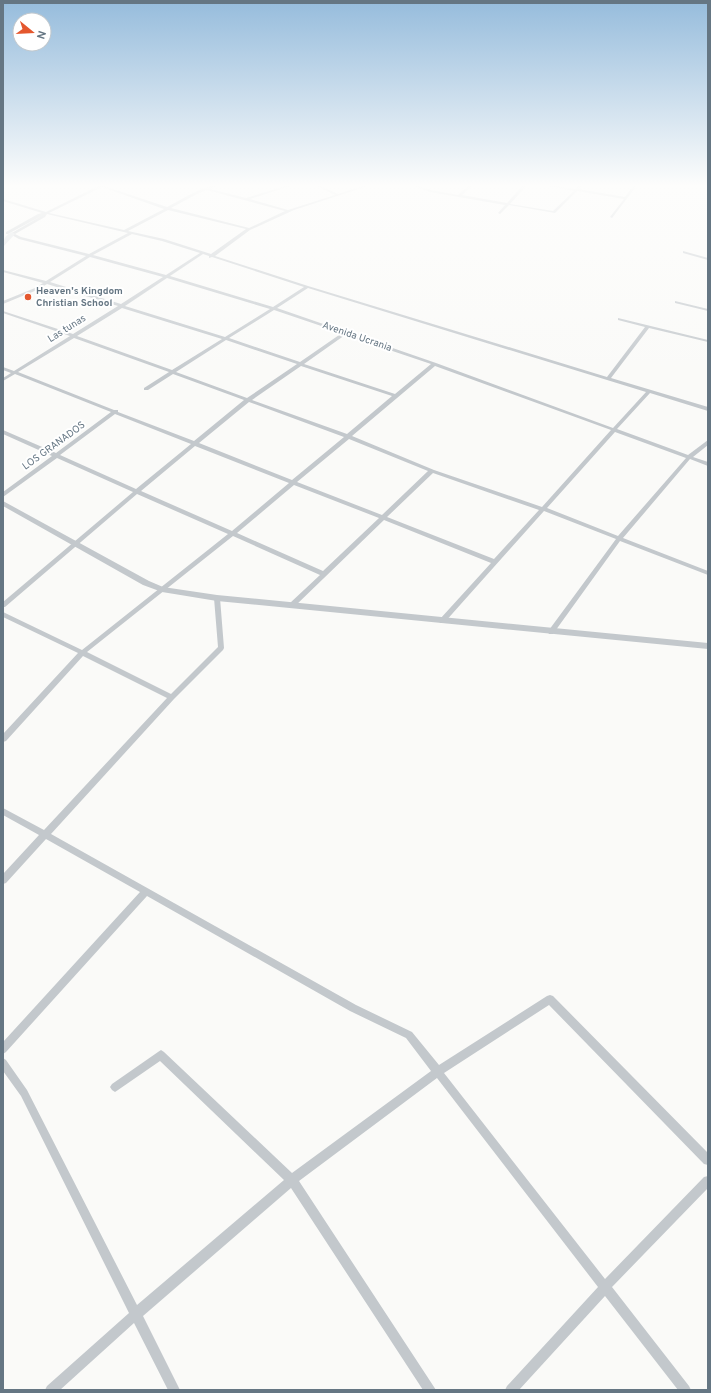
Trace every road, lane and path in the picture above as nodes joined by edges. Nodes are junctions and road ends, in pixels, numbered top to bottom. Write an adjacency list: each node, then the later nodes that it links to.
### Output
1 (65, 249): 7 (street, Avenida Ucrania)
2 (101, 249): 7 (street)
3 (187, 249): 6 (street)
4 (221, 249): 8 (street)
5 (684, 252): 9 (street)
6 (201, 254): 8 (street); 11 (street, Las tunas)
7 (90, 255): 11 (street, Avenida Ucrania); 12 (street)
8 (210, 257): 13 (street)
9 (708, 259)
10 (3, 271): 12 (street)
11 (166, 276): 16 (street, Las tunas); 17 (street, Avenida Ucrania)
12 (46, 282): 15 (street); 16 (street)
13 (307, 288): 17 (street); 31 (street)
14 (677, 302): 18 (street)
15 (3, 303)
16 (121, 306): 23 (street, Las tunas); 24 (street)
17 (273, 308): 22 (street, Avenida Ucrania); 24 (street)
18 (708, 310)
19 (3, 312): 23 (street)
20 (620, 319): 21 (street)
21 (648, 326): 25 (street); 31 (street)
22 (345, 333): 26 (street); 27 (street, Avenida Ucrania)
23 (74, 336): 29 (street, Las tunas); 30 (street)
24 (226, 339): 26 (street); 30 (street)
25 (708, 341)
26 (300, 364): 35 (street); 36 (street)
27 (434, 364): 35 (street); 39 (street, Avenida Ucrania)
28 (3, 368): 29 (street)
29 (15, 372): 32 (street, Las tunas); 38 (street)
30 (171, 372): 33 (street); 36 (street)
31 (608, 378): 34 (street)
32 (3, 380)
33 (146, 389)
34 (649, 391): 37 (street); 39 (street)
35 (396, 396): 41 (street)
36 (248, 400): 41 (street); 43 (street)
37 (708, 409)
38 (116, 411): 43 (street); 44 (street, LOS GRANADOS)
39 (615, 429): 45 (street, Avenida Ucrania); 52 (street)
40 (3, 432): 44 (street)
41 (347, 436): 47 (street); 48 (street)
42 (708, 442): 45 (street)
43 (196, 443): 48 (street); 49 (street)
44 (55, 456): 49 (street); 50 (street, LOS GRANADOS)
45 (689, 457): 46 (street, Avenida Ucrania); 55 (street)
46 (708, 464)
47 (432, 471): 52 (street); 53 (street)
48 (293, 482): 53 (street); 54 (street)
49 (137, 491): 54 (street); 56 (street)
50 (3, 494)
51 (3, 503): 56 (street)
52 (543, 509): 55 (street); 57 (street)
53 (383, 518): 57 (street); 59 (street)
54 (233, 533): 59 (street); 60 (street)
55 (619, 539): 58 (street); 66 (street)
56 (74, 543): 60 (street); 62 (street)
57 (495, 562): 65 (street)
58 (708, 573)
59 (324, 574): 63 (street)
60 (162, 588): 61 (street); 68 (street)
61 (217, 598): 63 (street); 69 (street)
62 (3, 605)
63 (292, 606): 65 (street)
64 (3, 614): 68 (street)
65 (442, 621): 66 (street)
66 (551, 632): 67 (street)
67 (708, 646)
68 (82, 653): 69 (street); 70 (street)
69 (172, 697): 72 (street)
70 (3, 739)
71 (3, 810): 72 (street)
72 (46, 835): 73 (street); 74 (street)
73 (3, 880)
74 (146, 891): 75 (street); 77 (street)
75 (3, 1050)
76 (3, 1063): 83 (street)
77 (437, 1072): 79 (street); 80 (street); 82 (street)
78 (115, 1087): 80 (street)
79 (708, 1160)
80 (292, 1180): 83 (street); 86 (street)
81 (708, 1181): 82 (street)
82 (605, 1287): 87 (street); 88 (street)
83 (136, 1314): 84 (street); 85 (street)
84 (51, 1390)
85 (174, 1390)
86 (430, 1390)
87 (512, 1390)
88 (685, 1390)

